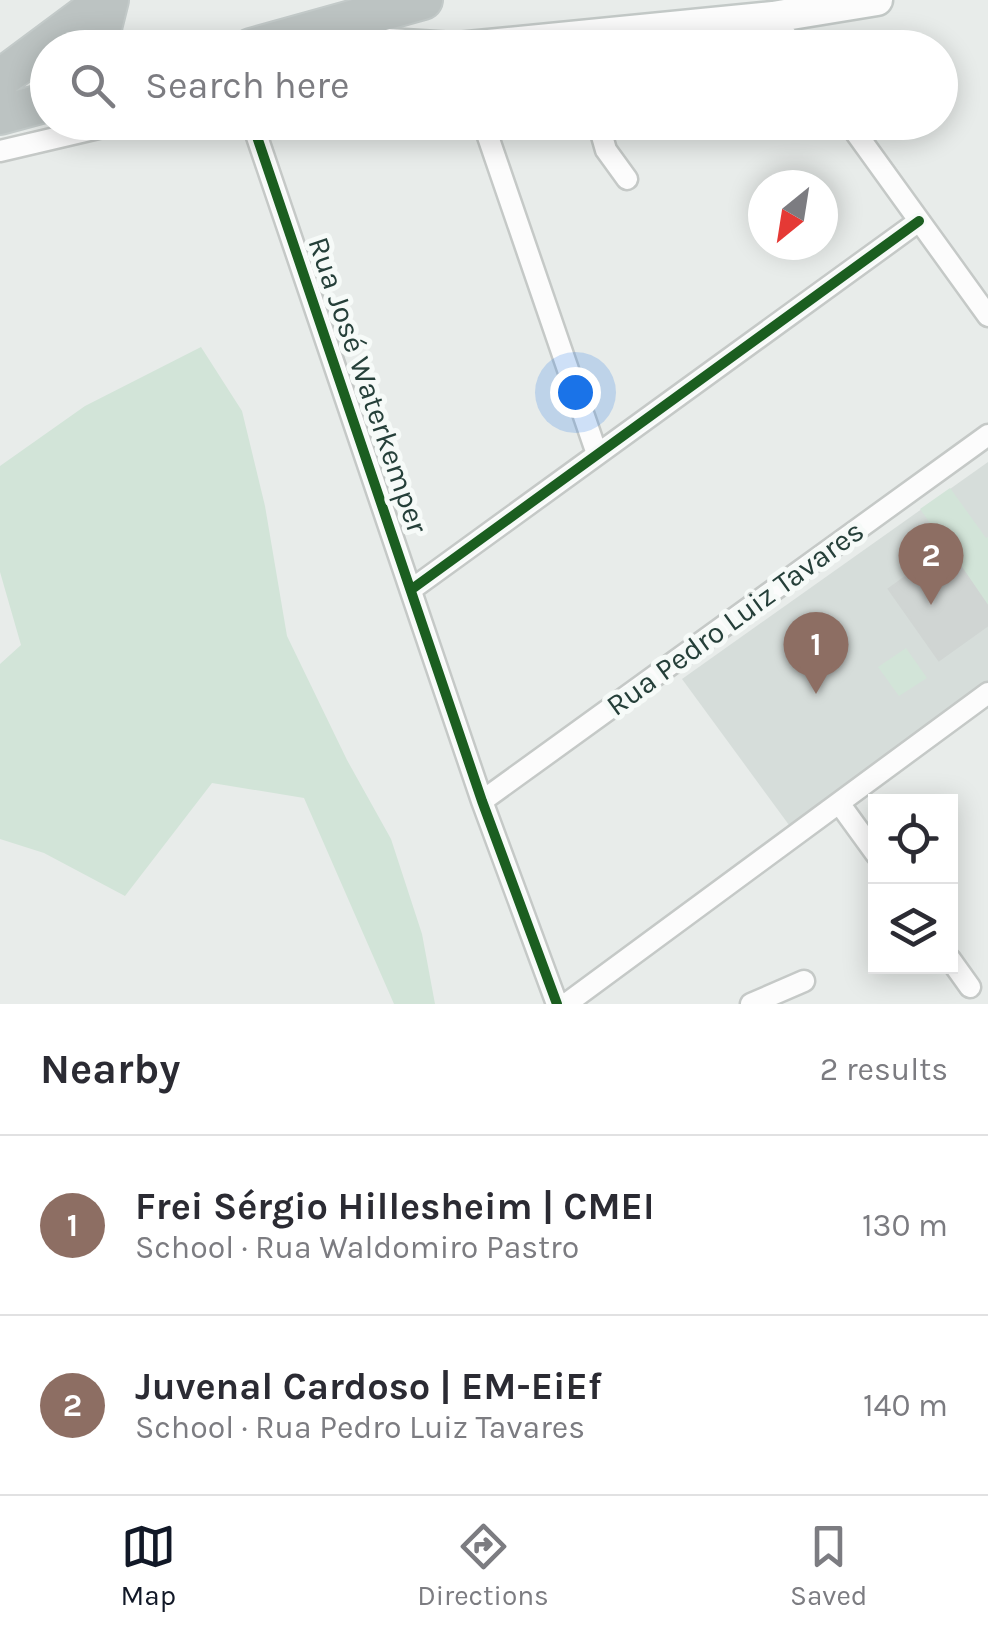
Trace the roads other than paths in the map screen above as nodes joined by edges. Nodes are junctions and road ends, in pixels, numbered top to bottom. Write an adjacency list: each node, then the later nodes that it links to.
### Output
1 (108, 0): 6 (highway); 7 (highway)
2 (423, 0): 5 (highway)
3 (877, 0): 4 (street)
4 (773, 17): 8 (street); 9 (street)
5 (294, 29)
6 (68, 30)
7 (102, 30)
8 (640, 30)
9 (782, 30)
10 (30, 58): 11 (highway)
11 (0, 80)
12 (30, 107): 13 (highway)
13 (0, 115)
14 (50, 140): 19 (street)
15 (258, 140): 25 (street, Rua José Waterkemper)
16 (489, 140): 24 (street)
17 (603, 140): 20 (street)
18 (861, 140): 21 (street)
19 (0, 151)
20 (627, 179)
21 (919, 221): 22 (street); 24 (street)
22 (988, 316)
23 (988, 435): 27 (street, Rua Pedro Luiz Tavares)
24 (597, 454): 25 (street)
25 (412, 589): 27 (street, Rua José Waterkemper)
26 (988, 693): 28 (street)
27 (482, 801): 33 (street, Rua José Waterkemper)
28 (839, 803): 29 (street); 34 (street)
29 (868, 843)
30 (958, 970): 32 (street)
31 (804, 981): 35 (street)
32 (970, 987)
33 (557, 1004)
34 (566, 1004)
35 (751, 1004)

